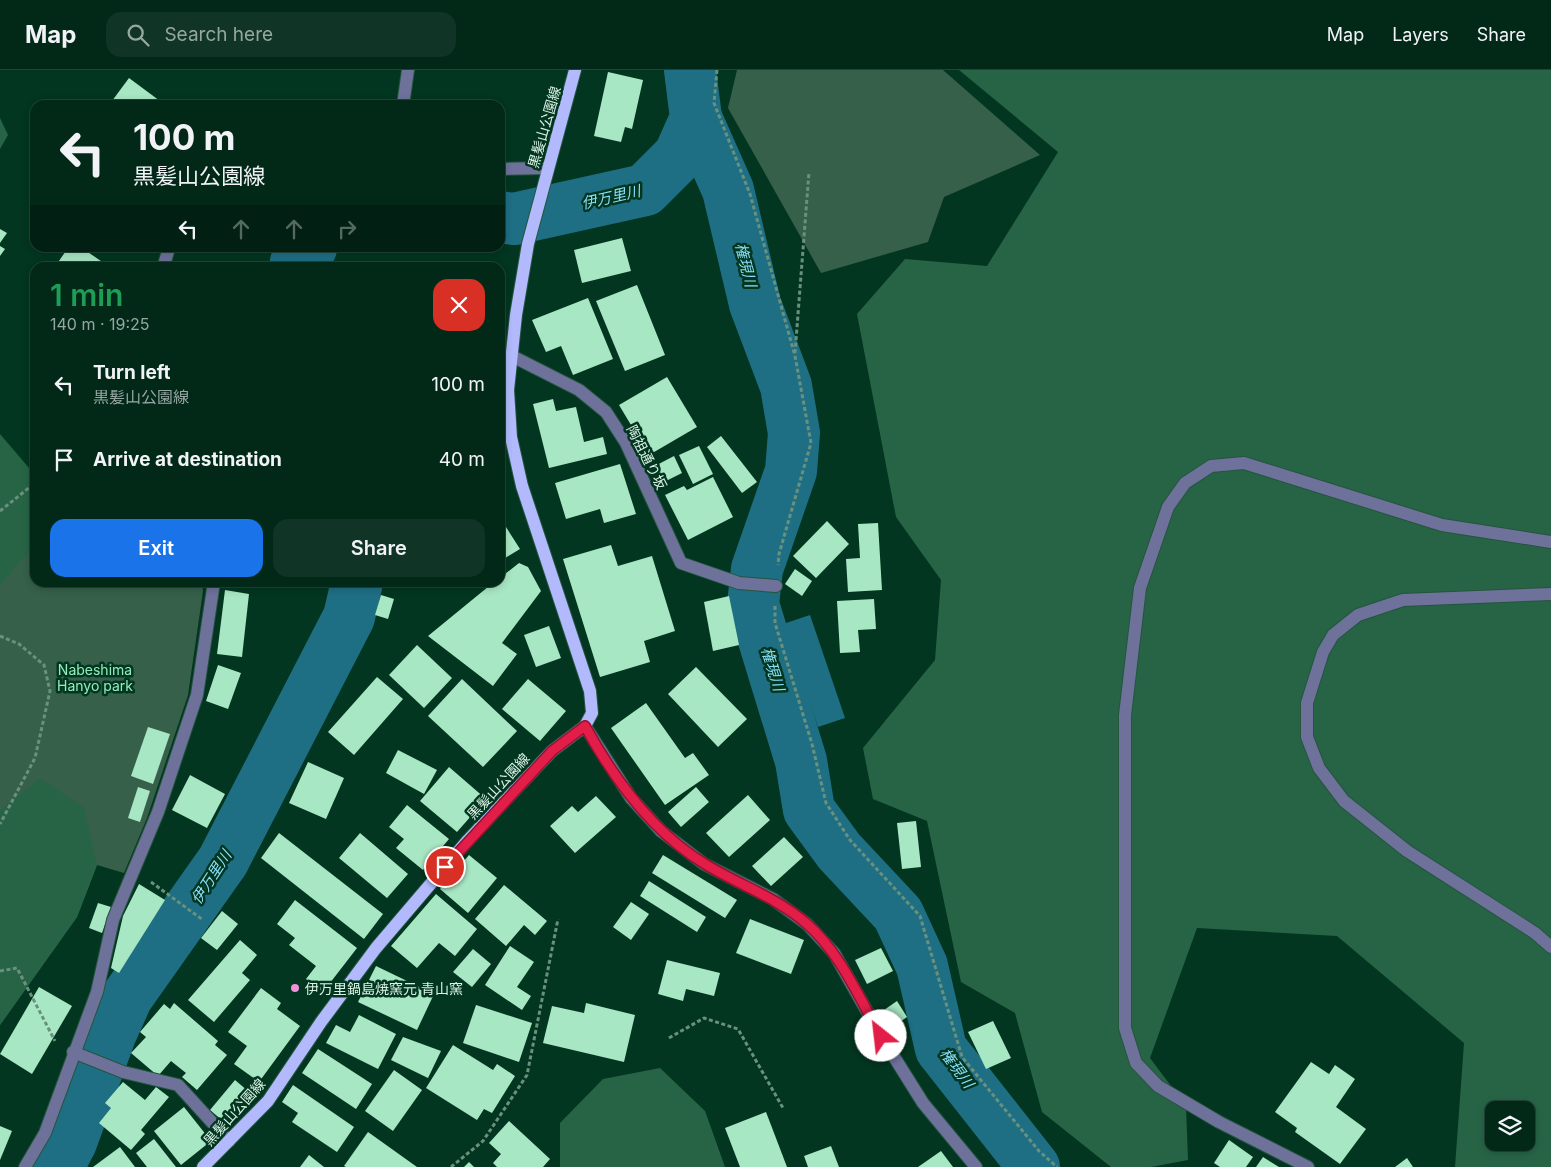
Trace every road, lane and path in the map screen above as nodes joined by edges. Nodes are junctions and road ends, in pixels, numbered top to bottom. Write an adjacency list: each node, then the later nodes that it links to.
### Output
1 (408, 70): 4 (street)
2 (575, 70): 5 (main road, 黒髪山公園線)
3 (717, 70): 9 (path)
4 (404, 100)
5 (547, 168): 6 (street); 8 (main road, 黒髪山公園線)
6 (505, 169)
7 (809, 172): 9 (path)
8 (510, 355): 14 (street, 陶祖通り坂); 17 (main road)
9 (795, 356): 14 (path)
10 (30, 487): 11 (path)
11 (0, 511)
12 (1551, 542): 33 (street)
13 (213, 587): 19 (street)
14 (772, 587): 32 (path)
15 (1551, 594): 22 (street)
16 (0, 636): 18 (path)
17 (585, 726): 27 (main road, 黒髪山公園線); 28 (street)
18 (0, 824)
19 (133, 871): 21 (path); 25 (street)
20 (558, 919): 31 (path)
21 (203, 920)
22 (1551, 947)
23 (0, 971): 25 (path)
24 (669, 1038): 26 (path)
25 (74, 1052): 27 (street); 29 (street)
26 (783, 1108)
27 (229, 1141): 30 (main road, 黒髪山公園線)
28 (974, 1166)
29 (24, 1167)
30 (203, 1167)
31 (451, 1167)
32 (1057, 1167)
33 (1308, 1167)

